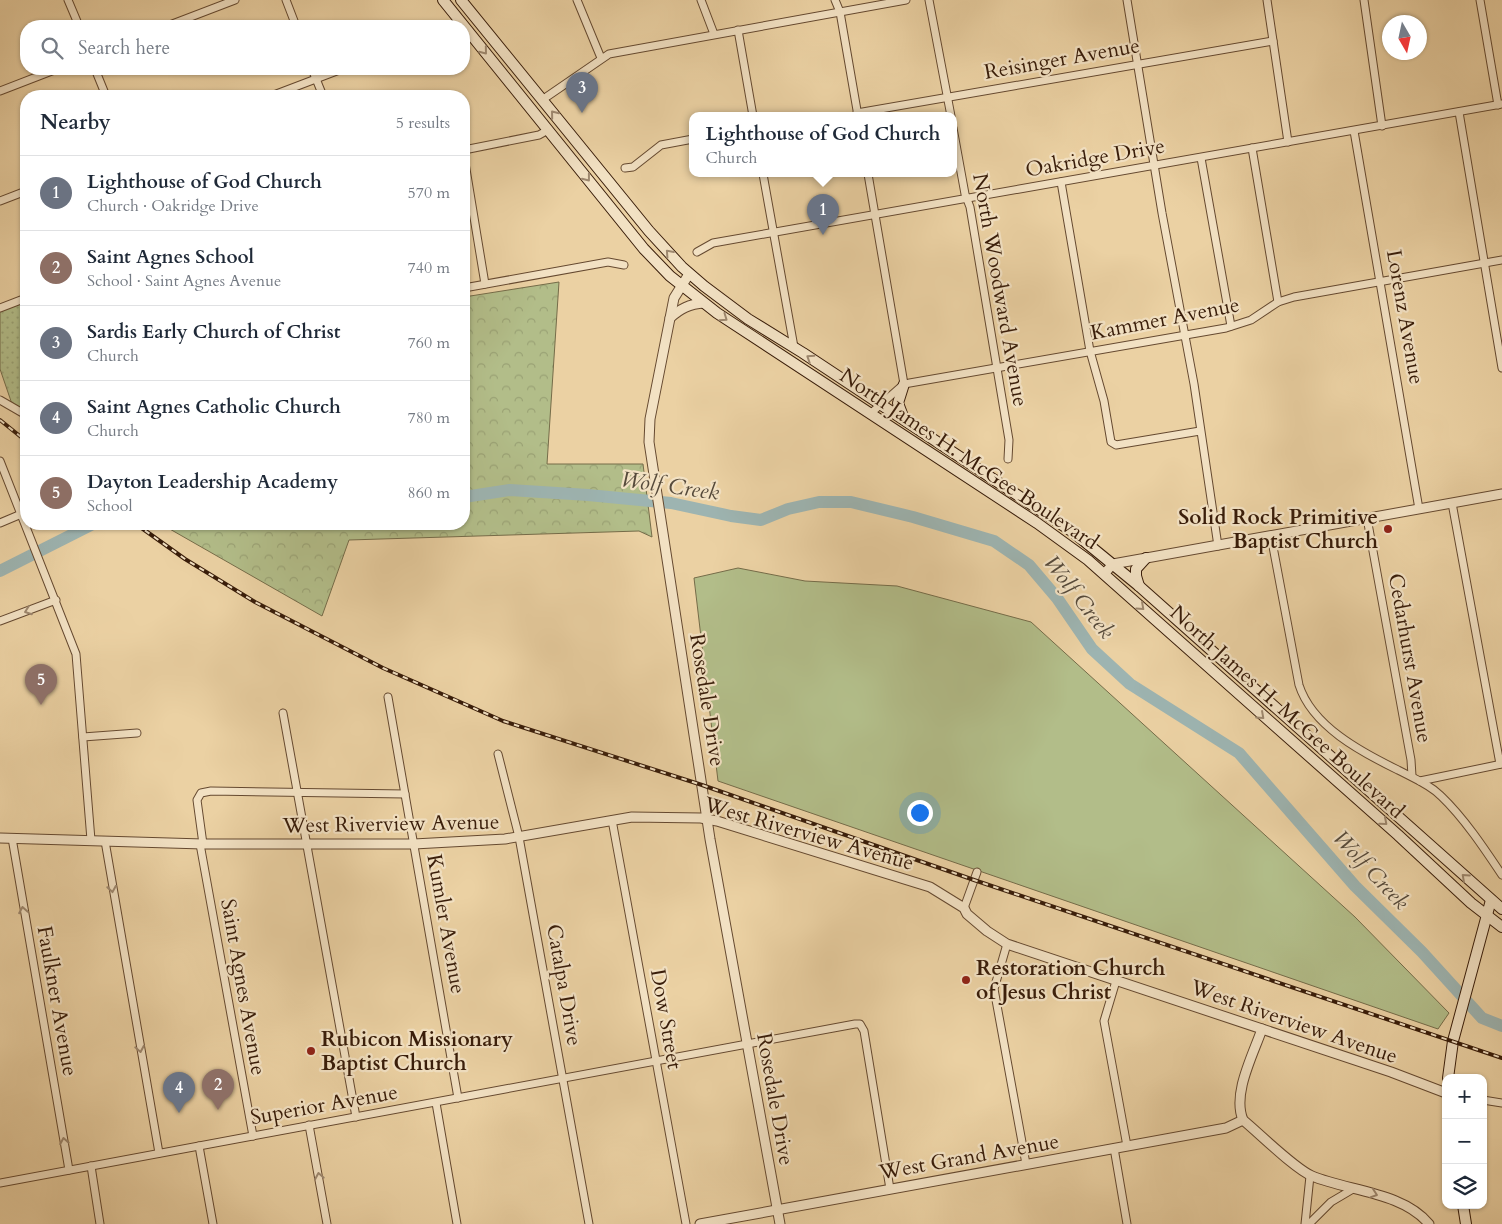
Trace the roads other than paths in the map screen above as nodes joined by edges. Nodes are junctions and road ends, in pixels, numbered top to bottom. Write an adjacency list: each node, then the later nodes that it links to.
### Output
1 (68, 0): 17 (street)
2 (235, 0): 18 (street)
3 (286, 0): 19 (street)
4 (442, 0): 20 (main road, North James H. McGee Boulevard)
5 (461, 0): 37 (main road, North James H. McGee Boulevard)
6 (577, 0): 25 (street)
7 (701, 0): 23 (street)
8 (835, 0): 16 (street)
9 (906, 0): 15 (street)
10 (929, 0): 36 (street)
11 (1127, 0): 26 (street)
12 (1267, 0): 24 (street)
13 (1364, 0): 44 (street)
14 (1480, 0): 38 (street)
15 (882, 2): 16 (street)
16 (840, 12): 21 (street); 40 (street)
17 (76, 20)
18 (183, 20)
19 (294, 20)
20 (458, 20)
21 (738, 30): 23 (street); 39 (street)
22 (470, 34): 45 (main road, North James H. McGee Boulevard, one-way to 45)
23 (714, 34): 25 (street)
24 (1273, 41): 26 (street, Reisinger Avenue); 48 (street)
25 (601, 58): 37 (street)
26 (1137, 64): 36 (street, Reisinger Avenue); 53 (street)
27 (41, 75): 35 (street)
28 (98, 75): 32 (street)
29 (314, 75): 31 (street)
30 (326, 75): 31 (street)
31 (316, 79): 33 (street); 34 (street)
32 (104, 90)
33 (288, 90)
34 (321, 90)
35 (0, 91)
36 (948, 97): 41 (street, Reisinger Avenue); 42 (street)
37 (542, 100): 68 (main road, North James H. McGee Boulevard, one-way to 37)
38 (1500, 105): 43 (street, Oakridge Drive)
39 (752, 112)
40 (857, 112)
41 (872, 112)
42 (950, 112)
43 (1459, 112): 44 (street, Oakridge Drive); 66 (street)
44 (1382, 126): 46 (street, Oakridge Drive)
45 (548, 130): 50 (street); 71 (main road, North James H. McGee Boulevard, one-way to 71)
46 (1354, 131): 48 (street, Oakridge Drive); 69 (street, Lorenz Avenue)
47 (689, 141): 54 (street)
48 (1288, 142): 49 (street, Oakridge Drive)
49 (1252, 148): 52 (street, Oakridge Drive); 74 (street)
50 (470, 149)
51 (957, 150): 60 (street, North Woodward Avenue)
52 (1201, 158): 53 (street, Oakridge Drive); 78 (street)
53 (1154, 166): 57 (street, Oakridge Drive); 79 (street)
54 (625, 168)
55 (764, 177): 63 (street)
56 (869, 177): 62 (street)
57 (1061, 182): 60 (street, Oakridge Drive); 81 (street)
58 (20, 193): 61 (street)
59 (470, 193): 70 (street)
60 (966, 199): 62 (street, Oakridge Drive); 82 (street, North Woodward Avenue)
61 (0, 201)
62 (875, 215): 63 (street, Oakridge Drive); 84 (street)
63 (774, 233): 64 (street, Oakridge Drive); 80 (street)
64 (697, 252)
65 (1502, 260): 66 (street, Kammer Avenue)
66 (1484, 263): 69 (street, Kammer Avenue); 83 (street)
67 (624, 265): 70 (street)
68 (689, 274): 71 (street, Rosedale Drive); 80 (main road, North James H. McGee Boulevard)
69 (1381, 282): 74 (street, Kammer Avenue); 96 (street, Lorenz Avenue)
70 (485, 284): 72 (street)
71 (682, 286): 75 (main road, North James H. McGee Boulevard); 77 (street, Rosedale Drive)
72 (470, 287)
73 (20, 300): 76 (street)
74 (1278, 302): 78 (street, Kammer Avenue)
75 (704, 303): 77 (street); 88 (main road, North James H. McGee Boulevard, one-way to 88)
76 (0, 308)
77 (670, 319): 119 (street, Rosedale Drive)
78 (1232, 326): 79 (street, Kammer Avenue)
79 (1183, 335): 81 (street, Kammer Avenue); 90 (street)
80 (794, 347): 86 (main road, North James H. McGee Boulevard, one-way to 80)
81 (1090, 351): 82 (street, Kammer Avenue); 90 (street)
82 (997, 368): 84 (street, Kammer Avenue); 91 (street, North Woodward Avenue)
83 (1502, 368)
84 (904, 384): 86 (street); 89 (main road)
85 (0, 400): 87 (street)
86 (880, 404): 88 (street); 89 (main road, North James H. McGee Boulevard)
87 (20, 412)
88 (870, 414): 105 (main road, North James H. McGee Boulevard)
89 (905, 420): 104 (main road, North James H. McGee Boulevard)
90 (1200, 432): 102 (street)
91 (1008, 459)
92 (0, 461): 95 (street)
93 (1502, 494): 94 (street)
94 (1452, 503): 96 (street); 114 (street)
95 (20, 504)
96 (1420, 508): 98 (street)
97 (20, 515): 99 (street)
98 (1367, 518): 101 (street); 115 (street, Cedarhurst Avenue)
99 (0, 523)
100 (27, 530): 107 (street)
101 (1271, 536): 102 (street); 115 (street)
102 (1218, 546): 103 (street)
103 (1146, 558): 104 (street); 106 (main road)
104 (1113, 564): 105 (street); 106 (main road, North James H. McGee Boulevard)
105 (1104, 574): 134 (main road, North James H. McGee Boulevard, one-way to 134)
106 (1139, 586): 131 (main road, North James H. McGee Boulevard, one-way to 106)
107 (56, 600): 108 (street, one-way to 108); 112 (street)
108 (0, 621)
109 (388, 697): 118 (street, Kumler Avenue)
110 (283, 714): 117 (street)
111 (137, 733): 112 (street)
112 (83, 737): 124 (street)
113 (498, 754): 121 (street, Catalpa Drive)
114 (1501, 764): 116 (street)
115 (1412, 776): 116 (street)
116 (1420, 781): 130 (street)
117 (297, 793): 118 (street); 126 (street, Saint Agnes Avenue); 127 (street)
118 (405, 794): 128 (street, Kumler Avenue)
119 (707, 819): 120 (street, West Riverview Avenue); 132 (street, West Riverview Avenue); 139 (street, Rosedale Drive)
120 (612, 820): 121 (street, West Riverview Avenue); 140 (street, Dow Street)
121 (519, 837): 128 (street, West Riverview Avenue); 142 (street, Catalpa Drive)
122 (0, 838): 123 (street, West Riverview Avenue)
123 (12, 838): 124 (street, West Riverview Avenue); 158 (street, Faulkner Avenue, one-way to 123)
124 (91, 840): 125 (street, West Riverview Avenue)
125 (105, 841): 126 (street, West Riverview Avenue); 155 (street, one-way to 155)
126 (202, 844): 127 (street, West Riverview Avenue); 151 (street, Saint Agnes Avenue)
127 (307, 844): 128 (street, West Riverview Avenue); 148 (street)
128 (414, 844): 144 (street, Kumler Avenue)
129 (977, 872): 132 (street)
130 (1502, 875)
131 (1491, 900): 133 (main road, North James H. McGee Boulevard); 134 (main road)
132 (964, 908): 136 (street, West Riverview Avenue)
133 (1502, 908)
134 (1486, 916): 135 (main road, North James H. McGee Boulevard); 141 (main road)
135 (1502, 927)
136 (1007, 944): 137 (street, West Riverview Avenue); 156 (street)
137 (1116, 981): 138 (street, West Riverview Avenue); 153 (street)
138 (1262, 1029): 143 (street, West Riverview Avenue); 149 (street)
139 (747, 1045): 140 (street, Superior Avenue); 161 (street, Superior Avenue); 164 (street, Rosedale Drive)
140 (655, 1062): 142 (street, Superior Avenue); 170 (street, Dow Street)
141 (1449, 1074)
142 (563, 1079): 144 (street, Superior Avenue); 169 (street, Catalpa Drive)
143 (1442, 1092)
144 (458, 1098): 147 (street, Superior Avenue)
145 (1487, 1100): 146 (street)
146 (1502, 1102)
147 (436, 1103): 148 (street, Superior Avenue); 168 (street)
148 (356, 1117): 150 (street, Superior Avenue)
149 (1244, 1120): 153 (street, West Grand Avenue); 159 (street)
150 (309, 1126): 151 (street, Superior Avenue); 167 (street, one-way to 150)
151 (253, 1136): 152 (street, Superior Avenue)
152 (199, 1146): 155 (street, Superior Avenue); 166 (street)
153 (1127, 1146): 154 (street, West Grand Avenue)
154 (1114, 1148): 156 (street, West Grand Avenue); 173 (street)
155 (159, 1153): 157 (street, Superior Avenue)
156 (1026, 1164): 161 (street, West Grand Avenue)
157 (91, 1166): 158 (street, Superior Avenue); 165 (street)
158 (69, 1170): 160 (street, Superior Avenue)
159 (1310, 1176): 162 (street); 174 (street)
160 (0, 1184)
161 (890, 1189): 164 (street, West Grand Avenue)
162 (1353, 1189): 175 (street); 176 (street, one-way to 176)
163 (1464, 1209): 177 (main road)
164 (778, 1210): 171 (street, West Grand Avenue); 172 (street, Rosedale Drive)
165 (100, 1224)
166 (213, 1224)
167 (327, 1224)
168 (457, 1224)
169 (589, 1224)
170 (686, 1224)
171 (700, 1224)
172 (780, 1224)
173 (1127, 1224)
174 (1305, 1224)
175 (1309, 1224)
176 (1429, 1224)
177 (1466, 1224)

